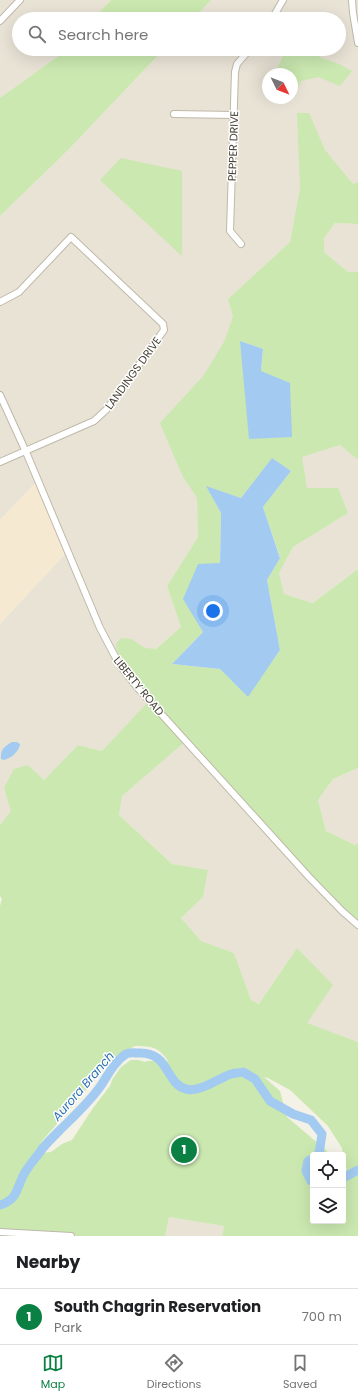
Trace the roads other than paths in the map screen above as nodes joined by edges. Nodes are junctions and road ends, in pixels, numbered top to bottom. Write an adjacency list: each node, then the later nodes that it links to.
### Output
1 (20, 0): 5 (street)
2 (283, 0): 4 (street)
3 (352, 0): 6 (street)
4 (276, 12)
5 (0, 21)
6 (358, 43)
7 (244, 56): 9 (street, PEPPER DRIVE)
8 (174, 114): 9 (street)
9 (233, 116): 10 (street, PEPPER DRIVE)
10 (241, 244)
11 (0, 302): 13 (street, LANDINGS DRIVE)
12 (0, 395): 13 (street, LIBERTY ROAD)
13 (26, 452): 14 (street, LANDINGS DRIVE); 15 (street, LIBERTY ROAD)
14 (0, 462)
15 (358, 925)
16 (0, 1232): 17 (street)
17 (71, 1236)

